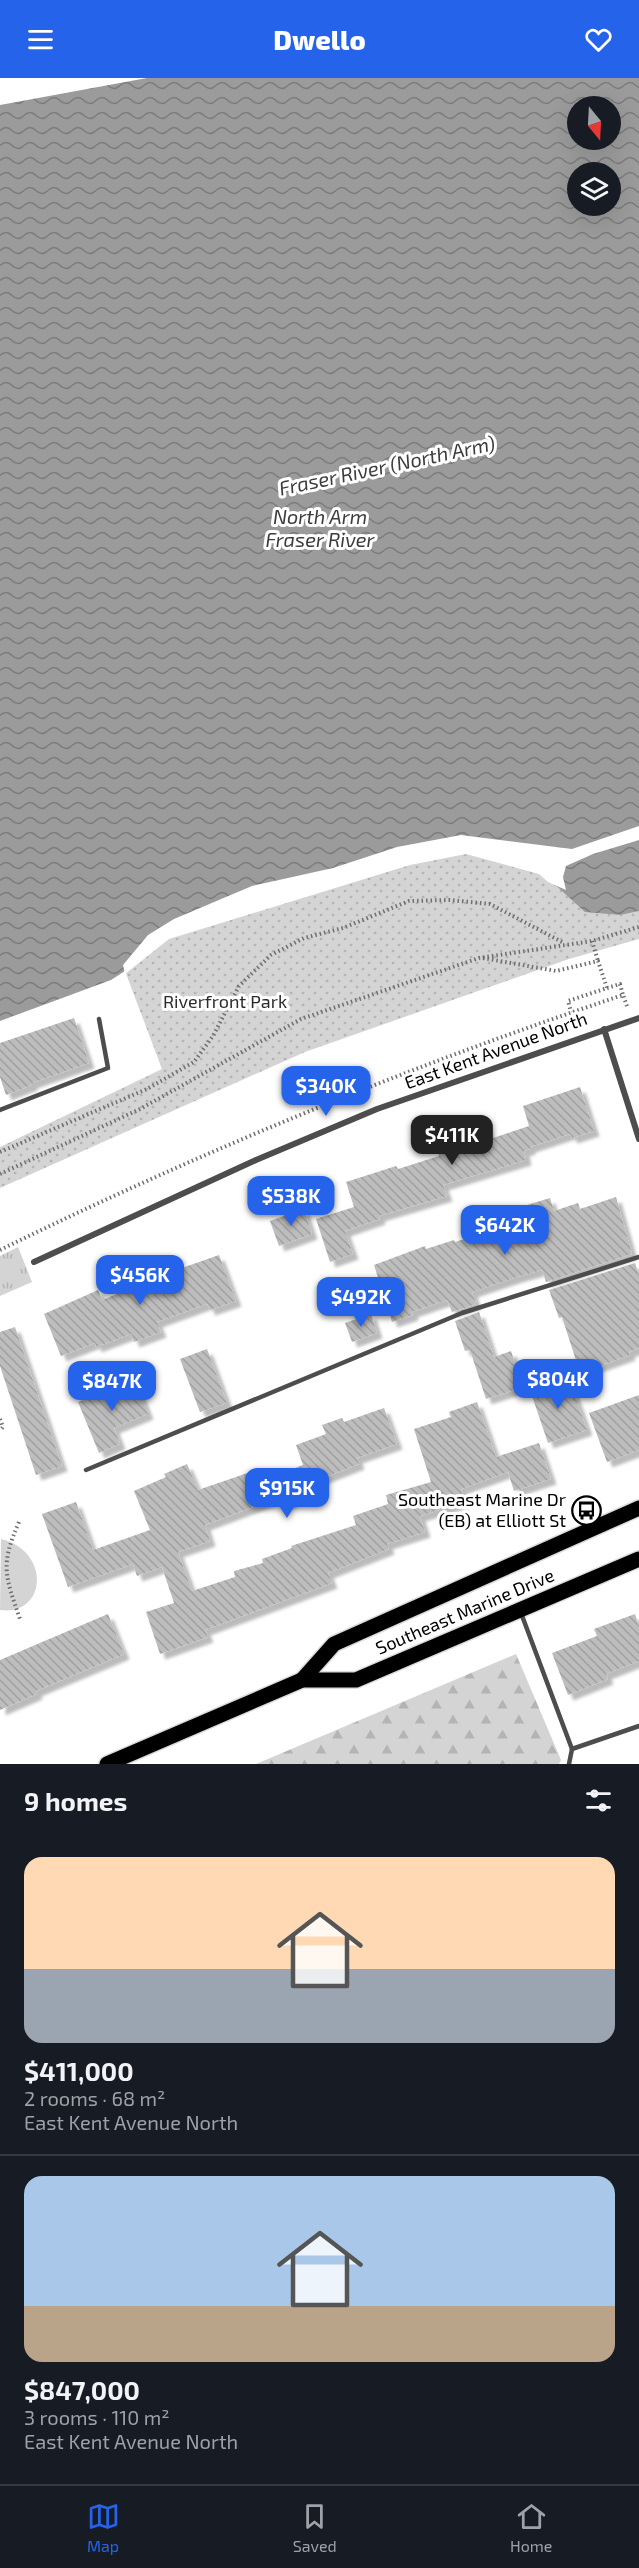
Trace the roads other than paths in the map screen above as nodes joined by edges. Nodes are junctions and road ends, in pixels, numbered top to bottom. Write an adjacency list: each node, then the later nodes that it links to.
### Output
1 (639, 1017): 3 (street, East Kent Avenue North)
2 (99, 1019): 4 (lane)
3 (604, 1029): 5 (street); 7 (street, East Kent Avenue North)
4 (0, 1110)
5 (639, 1139)
6 (639, 1257): 8 (lane)
7 (34, 1262)
8 (86, 1470)
9 (639, 1508): 12 (main road, Southeast Marine Drive)
10 (639, 1560): 11 (main road, Southeast Marine Drive)
11 (520, 1611): 12 (main road, Southeast Marine Drive); 14 (lane)
12 (302, 1680): 15 (main road, Southeast Marine Drive)
13 (639, 1726): 14 (lane)
14 (572, 1749): 16 (lane)
15 (107, 1764)
16 (569, 1764)

